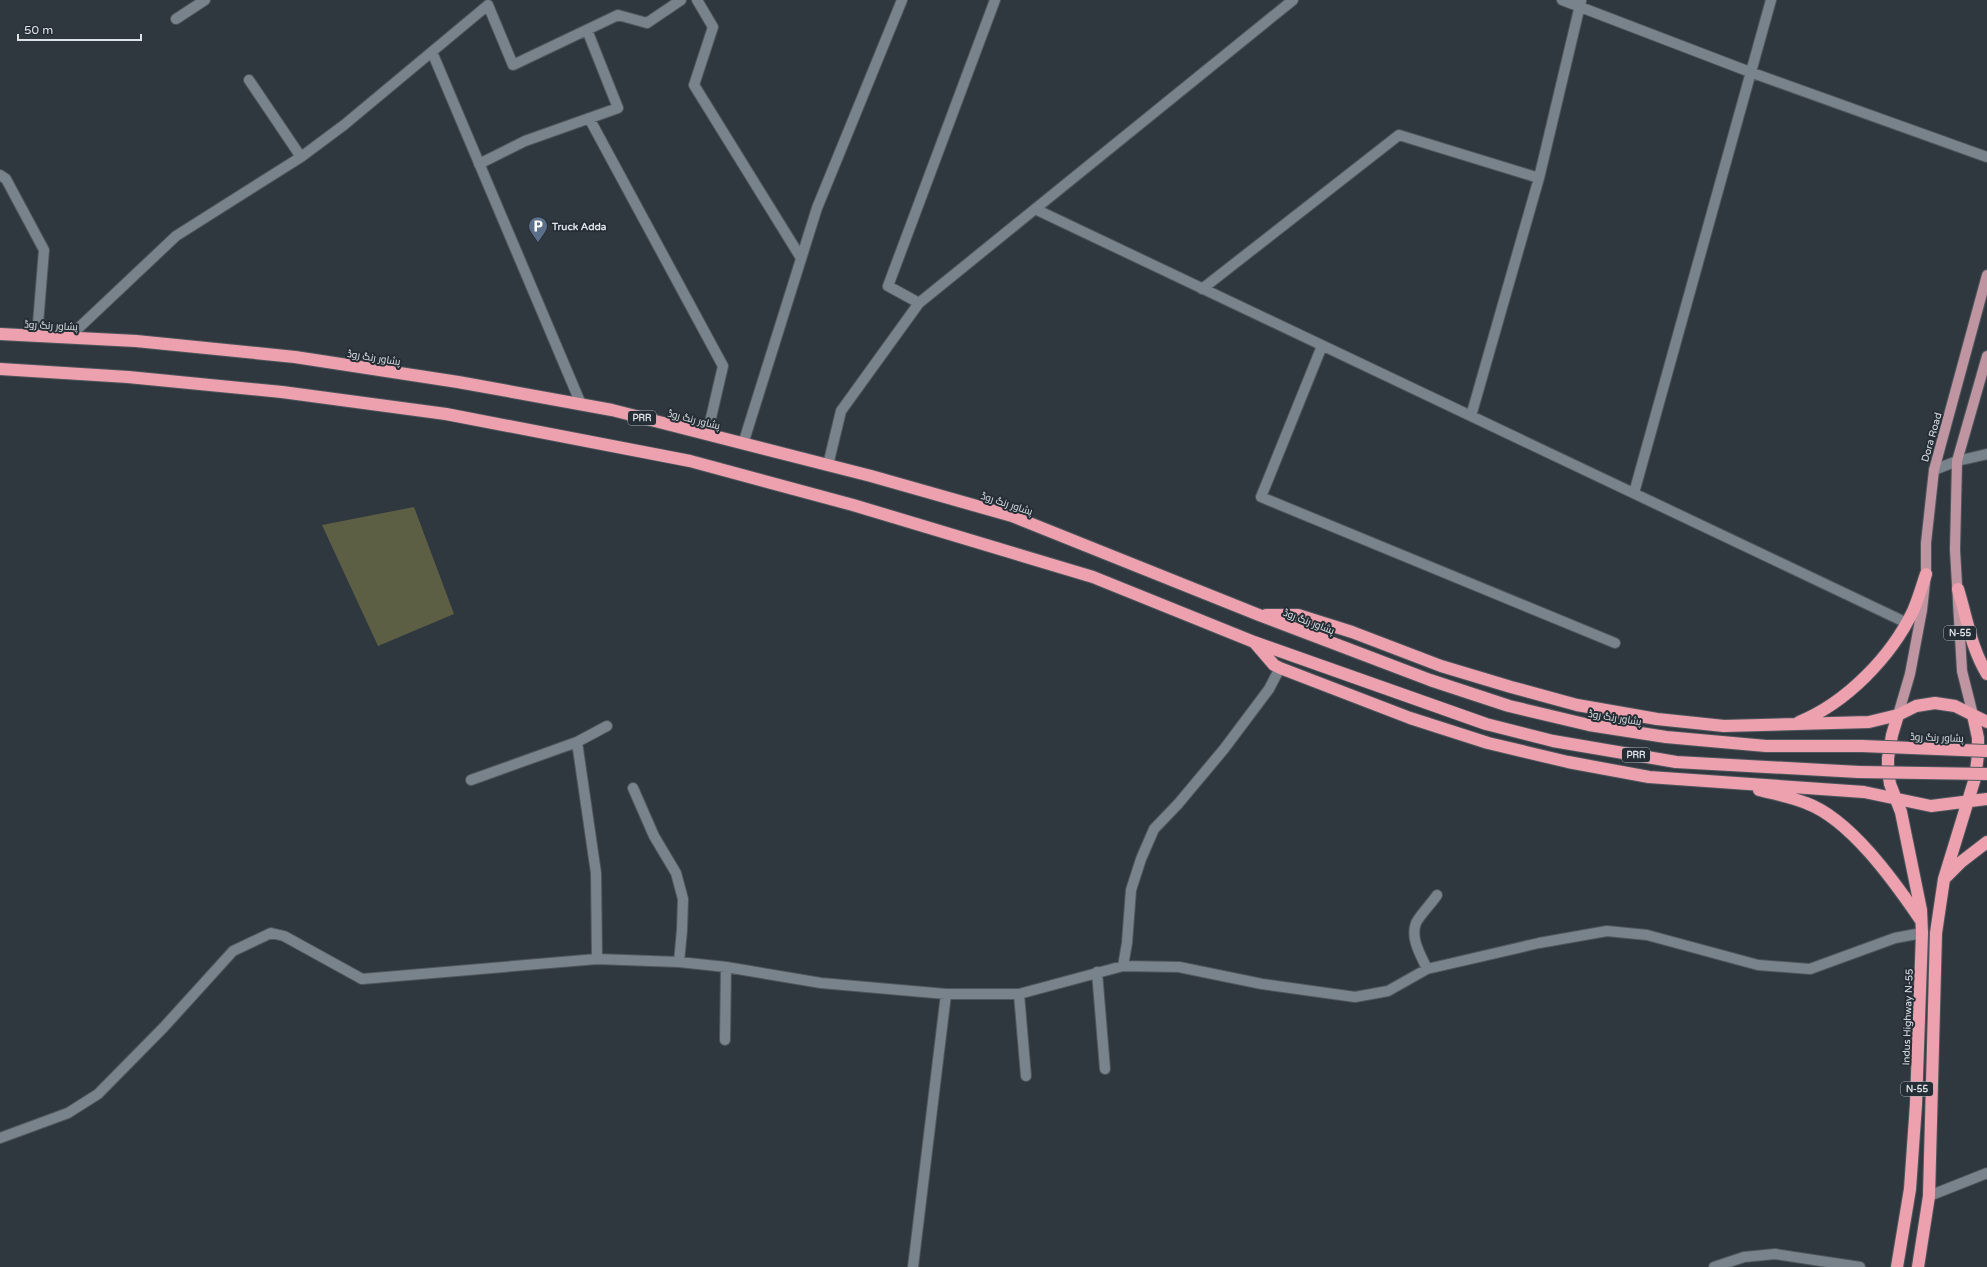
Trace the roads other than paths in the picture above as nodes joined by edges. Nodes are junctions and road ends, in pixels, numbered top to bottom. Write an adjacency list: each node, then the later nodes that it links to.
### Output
1 (205, 0): 10 (street)
2 (681, 0): 11 (street)
3 (697, 0): 22 (street)
4 (902, 0): 22 (street)
5 (995, 0): 25 (street)
6 (1293, 0): 21 (street)
7 (1562, 0): 9 (street)
8 (1771, 0): 13 (street)
9 (1580, 3): 13 (street); 20 (street)
10 (176, 19)
11 (587, 30): 12 (street); 15 (street)
12 (432, 52): 16 (street); 18 (street)
13 (1750, 72): 17 (street); 40 (street)
14 (249, 80): 16 (street)
15 (589, 118): 18 (street); 34 (street)
16 (301, 157): 28 (street)
17 (1987, 157)
18 (479, 164): 32 (street)
19 (0, 175): 27 (street)
20 (1539, 178): 24 (street); 33 (street)
21 (1035, 209): 24 (street); 25 (street)
22 (801, 258): 35 (street)
23 (1987, 275): 39 (main road, Dora Road)
24 (1202, 289): 29 (street)
25 (919, 303): 38 (street)
26 (0, 334): 27 (highway, پشاور رنگ روڈ / PRR)
27 (37, 336): 28 (highway, پشاور رنگ روڈ / PRR)
28 (68, 338): 32 (highway, پشاور رنگ روڈ / PRR)
29 (1322, 346): 33 (street); 46 (street)
30 (1987, 356): 37 (main road)
31 (0, 369): 45 (highway, PRR)
32 (581, 404): 34 (highway, پشاور رنگ روڈ / PRR)
33 (1471, 416): 40 (street)
34 (707, 435): 35 (highway, پشاور رنگ روڈ / PRR)
35 (743, 444): 38 (highway, پشاور رنگ روڈ / PRR)
36 (1987, 454): 37 (street)
37 (1957, 461): 39 (street); 42 (main road, N-55)
38 (828, 465): 43 (highway, پشاور رنگ روڈ / PRR)
39 (1934, 470): 41 (main road, Dora Road)
40 (1634, 493): 44 (street)
41 (1926, 574): 44 (highway); 49 (main road, Dora Road / N-55)
42 (1958, 589): 48 (highway); 50 (main road, N-55)
43 (1259, 615): 52 (highway); 55 (highway, پشاور رنگ روڈ / PRR, bridge)
44 (1907, 623): 52 (highway)
45 (1254, 642): 47 (highway); 56 (highway, PRR, bridge)
46 (1615, 643)
47 (1280, 668): 58 (highway); 69 (street)
48 (1987, 674)
49 (1898, 715): 50 (highway); 52 (highway); 60 (highway, N-55)
50 (1973, 715): 51 (highway); 62 (highway, N-55)
51 (1987, 722)
52 (1791, 725)
53 (607, 726): 54 (street)
54 (577, 742): 57 (street); 67 (street)
55 (1987, 751)
56 (1987, 774)
57 (471, 780)
58 (1737, 784): 60 (highway); 66 (highway)
59 (633, 788): 68 (street)
60 (1895, 799): 62 (highway); 66 (highway, N-55)
61 (1987, 799): 62 (highway)
62 (1969, 801): 64 (highway, N-55)
63 (1987, 842): 64 (highway)
64 (1944, 879): 80 (highway, N-55)
65 (1437, 895): 71 (street)
66 (1921, 922): 71 (street); 84 (highway, Indus Highway N-55 / N-55)
67 (597, 959): 68 (street); 78 (street)
68 (679, 962): 70 (street)
69 (1123, 966): 71 (street); 72 (street)
70 (726, 967): 73 (street); 75 (street)
71 (1427, 969)
72 (1097, 972): 74 (street); 76 (street)
73 (946, 994): 74 (street); 81 (street)
74 (1019, 994): 77 (street)
75 (726, 1040)
76 (1105, 1069)
77 (1026, 1076)
78 (0, 1138)
79 (1987, 1174): 80 (street)
80 (1929, 1196): 85 (highway, N-55)
81 (913, 1267)
82 (1714, 1267): 83 (street)
83 (1860, 1267)
84 (1897, 1267)
85 (1918, 1267)

